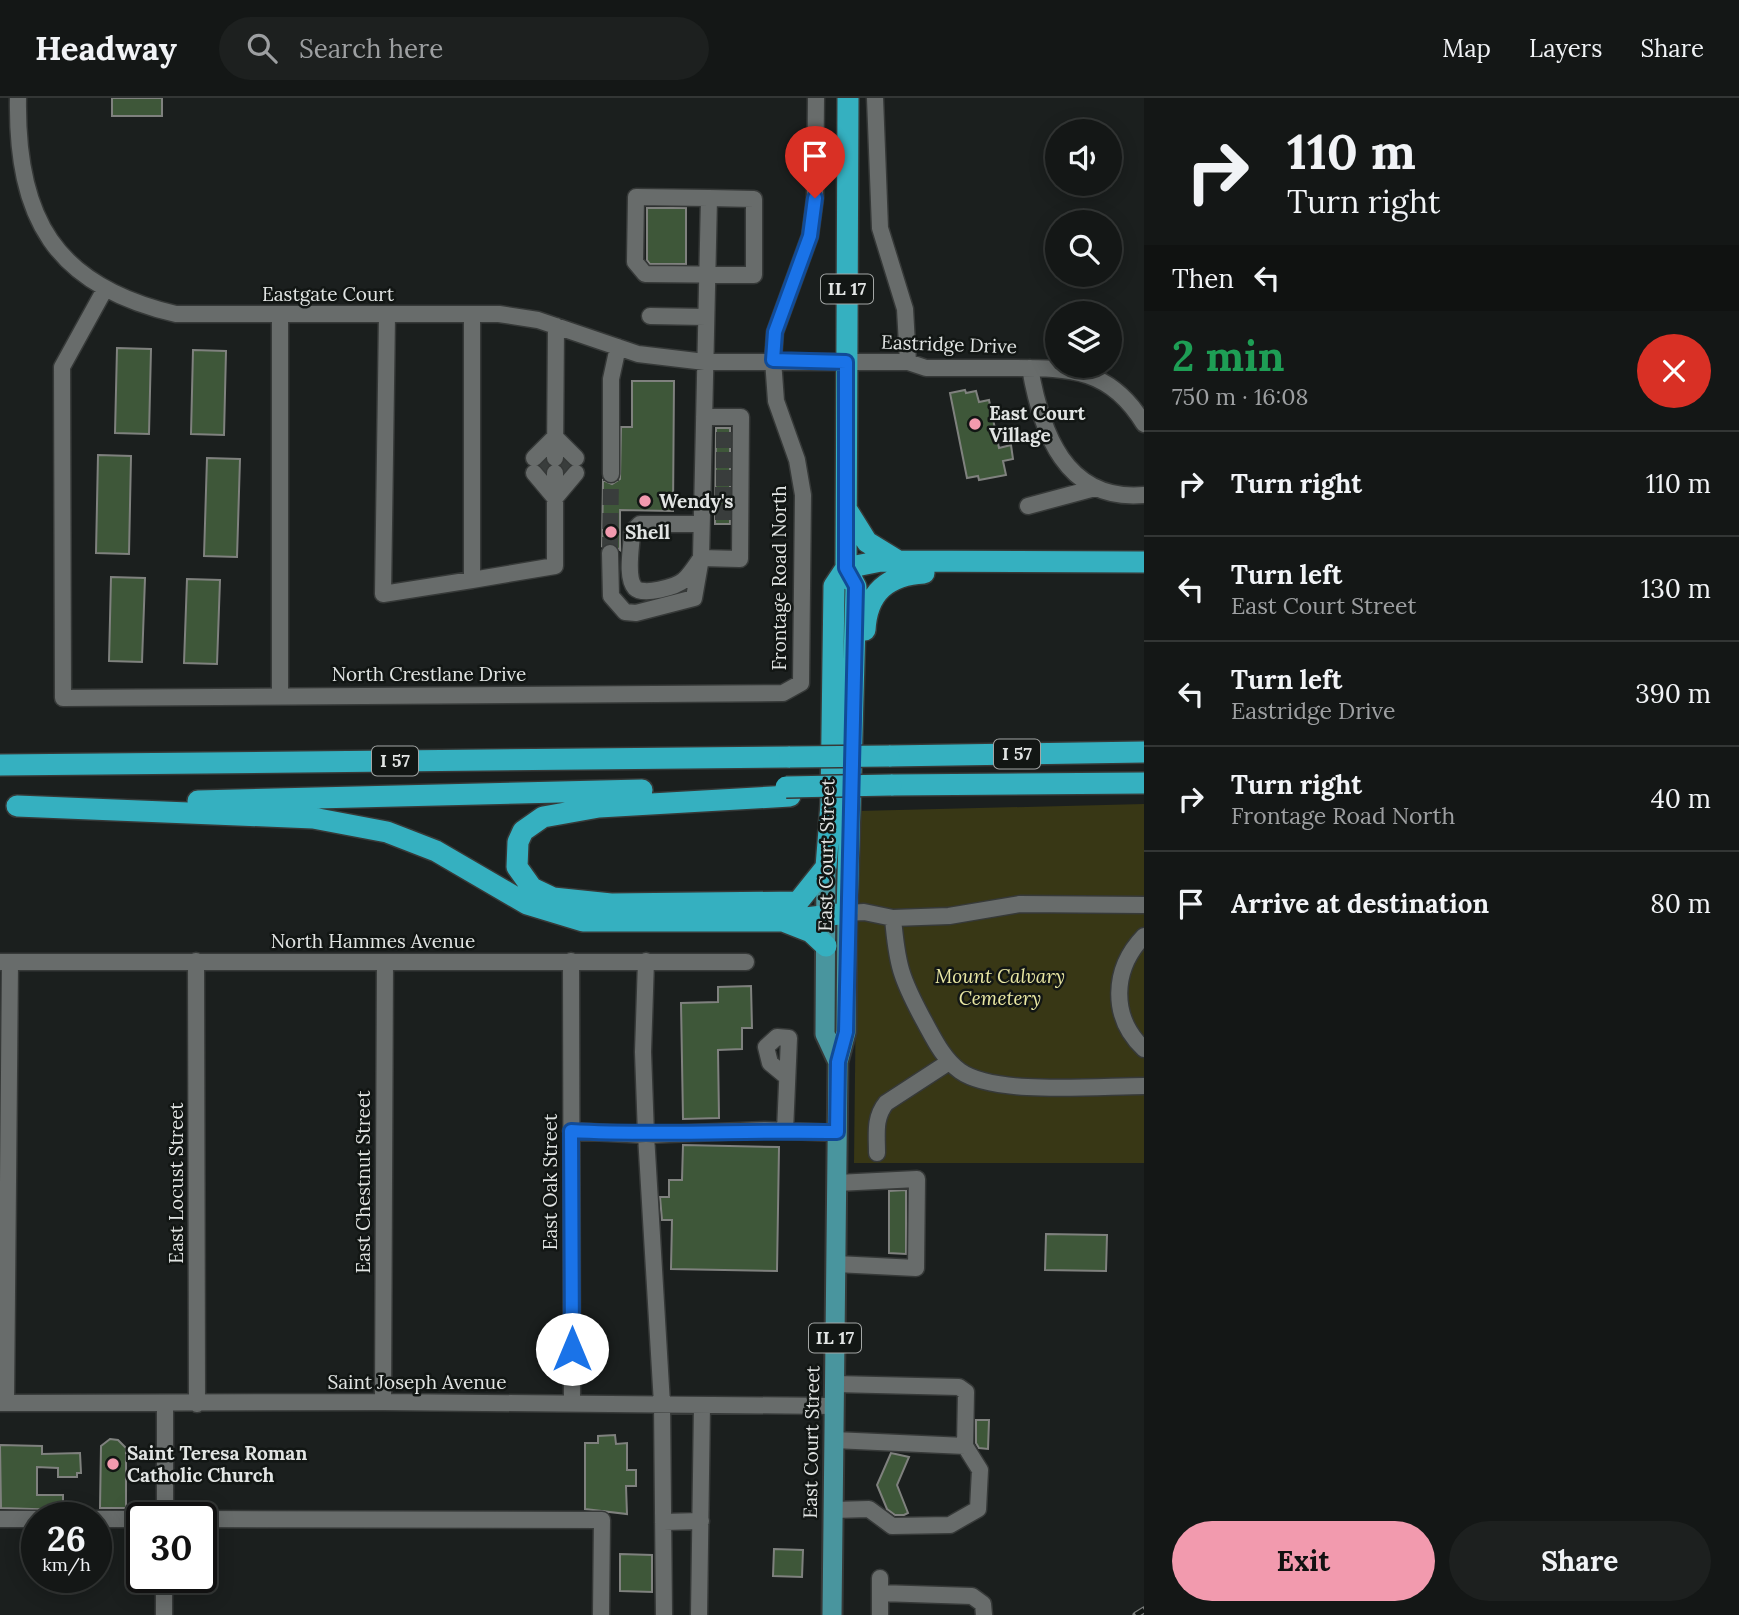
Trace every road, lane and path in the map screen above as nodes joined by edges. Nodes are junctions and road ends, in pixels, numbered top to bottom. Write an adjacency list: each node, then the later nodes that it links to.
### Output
1 (18, 98): 7 (street, Eastgate Court)
2 (816, 98): 15 (street, Frontage Road North)
3 (848, 98): 17 (highway, East Court Street / IL 17)
4 (875, 98): 18 (street)
5 (709, 198): 6 (street); 6 (street); 6 (street)
6 (707, 275): 12 (street)
7 (106, 289): 10 (street, Eastgate Court); 42 (street, North Crestlane Drive)
8 (472, 314): 9 (street, Eastgate Court); 13 (street, Eastgate Court); 40 (street)
9 (387, 315): 10 (street, Eastgate Court); 40 (street)
10 (280, 316): 42 (street)
11 (650, 316): 12 (street)
12 (706, 317): 16 (street)
13 (556, 326): 14 (street, Eastgate Court); 22 (street)
14 (618, 347): 16 (street, Eastgate Court); 26 (street)
15 (773, 360): 16 (street, Eastgate Court); 17 (street, Eastridge Drive); 41 (street, Frontage Road North)
16 (705, 362): 20 (street)
17 (846, 362): 18 (street, Eastridge Drive); 32 (highway, East Court Street / IL 17)
18 (908, 362): 19 (street, Eastridge Drive)
19 (1030, 368): 21 (street, Eastridge Drive); 28 (street)
20 (704, 417): 23 (street); 23 (street)
21 (1144, 424)
22 (555, 437): 25 (street); 25 (street)
23 (723, 441): 24 (street); 24 (street)
24 (723, 460): 27 (street); 27 (street)
25 (555, 466): 40 (street)
26 (611, 474)
27 (722, 478): 29 (street); 29 (street)
28 (1095, 488): 30 (street); 31 (street)
29 (722, 495): 33 (street); 33 (street)
30 (1144, 495)
31 (1028, 506)
32 (846, 508): 37 (highway, East Court Street / IL 17); 38 (highway)
33 (718, 515): 35 (street); 35 (street); 35 (street)
34 (610, 553): 35 (street)
35 (701, 558)
36 (1144, 562): 38 (highway)
37 (846, 568): 38 (highway); 43 (highway, East Court Street / IL 17); 51 (highway, IL 17)
38 (899, 568): 39 (highway); 43 (highway)
39 (1144, 576)
40 (472, 580)
41 (795, 688): 42 (street, North Crestlane Drive)
42 (280, 696)
43 (852, 699): 54 (highway, East Court Street / IL 17)
44 (1144, 741): 46 (highway)
45 (1144, 752): 46 (highway, I 57)
46 (952, 754): 47 (highway, I 57, bridge)
47 (0, 765)
48 (1144, 783): 49 (highway, I 57, bridge)
49 (788, 791): 50 (highway, I 57); 52 (highway)
50 (9, 806): 56 (highway)
51 (826, 867): 52 (highway); 54 (main road, IL 17)
52 (798, 902): 54 (highway)
53 (1144, 905): 55 (street)
54 (836, 913): 55 (street); 56 (highway); 58 (main road, IL 17); 66 (main road, East Court Street / IL 17)
55 (893, 918): 67 (street)
56 (781, 921): 58 (highway)
57 (1144, 936): 65 (street)
58 (826, 946): 66 (main road, IL 17)
59 (196, 961): 62 (street, North Hammes Avenue); 63 (street, North Hammes Avenue); 81 (street, East Locust Street)
60 (571, 961): 61 (street, North Hammes Avenue); 63 (street, North Hammes Avenue); 70 (street, East Oak Street)
61 (646, 961): 64 (street, North Hammes Avenue); 73 (street)
62 (5, 962): 79 (street)
63 (385, 962): 78 (street, East Chestnut Street)
64 (746, 962)
65 (1144, 1049)
66 (838, 1062): 72 (main road, East Court Street / IL 17)
67 (949, 1062): 69 (street); 74 (street)
68 (787, 1077): 71 (street)
69 (1144, 1086)
70 (571, 1131): 73 (street); 82 (street, East Oak Street)
71 (785, 1131): 72 (street); 73 (street)
72 (837, 1132): 75 (main road, East Court Street / IL 17)
73 (646, 1135): 83 (street)
74 (877, 1153)
75 (837, 1183): 76 (main road, East Court Street / IL 17); 76 (street)
76 (836, 1264): 77 (main road, East Court Street / IL 17)
77 (835, 1384): 85 (main road, East Court Street / IL 17); 87 (street)
78 (383, 1402): 81 (street, Saint Joseph Avenue); 82 (street, Saint Joseph Avenue)
79 (3, 1403): 80 (street, Saint Joseph Avenue)
80 (165, 1404): 81 (street, Saint Joseph Avenue); 88 (street)
81 (197, 1404)
82 (572, 1404): 83 (street, Saint Joseph Avenue)
83 (662, 1404): 84 (street, Saint Joseph Avenue); 94 (street)
84 (702, 1405): 85 (street, Saint Joseph Avenue); 93 (street)
85 (834, 1406): 86 (main road, East Court Street / IL 17)
86 (834, 1440): 87 (street); 89 (main road, East Court Street / IL 17)
87 (965, 1446): 89 (street)
88 (165, 1502)
89 (833, 1510): 100 (main road, East Court Street / IL 17)
90 (0, 1519): 91 (street)
91 (21, 1519)
92 (217, 1519): 97 (street)
93 (701, 1521): 94 (street); 99 (street)
94 (663, 1522): 98 (street)
95 (164, 1593): 96 (street)
96 (164, 1615)
97 (601, 1615)
98 (664, 1615)
99 (699, 1615)
100 (832, 1615)
101 (880, 1615): 102 (street)
102 (984, 1615)

